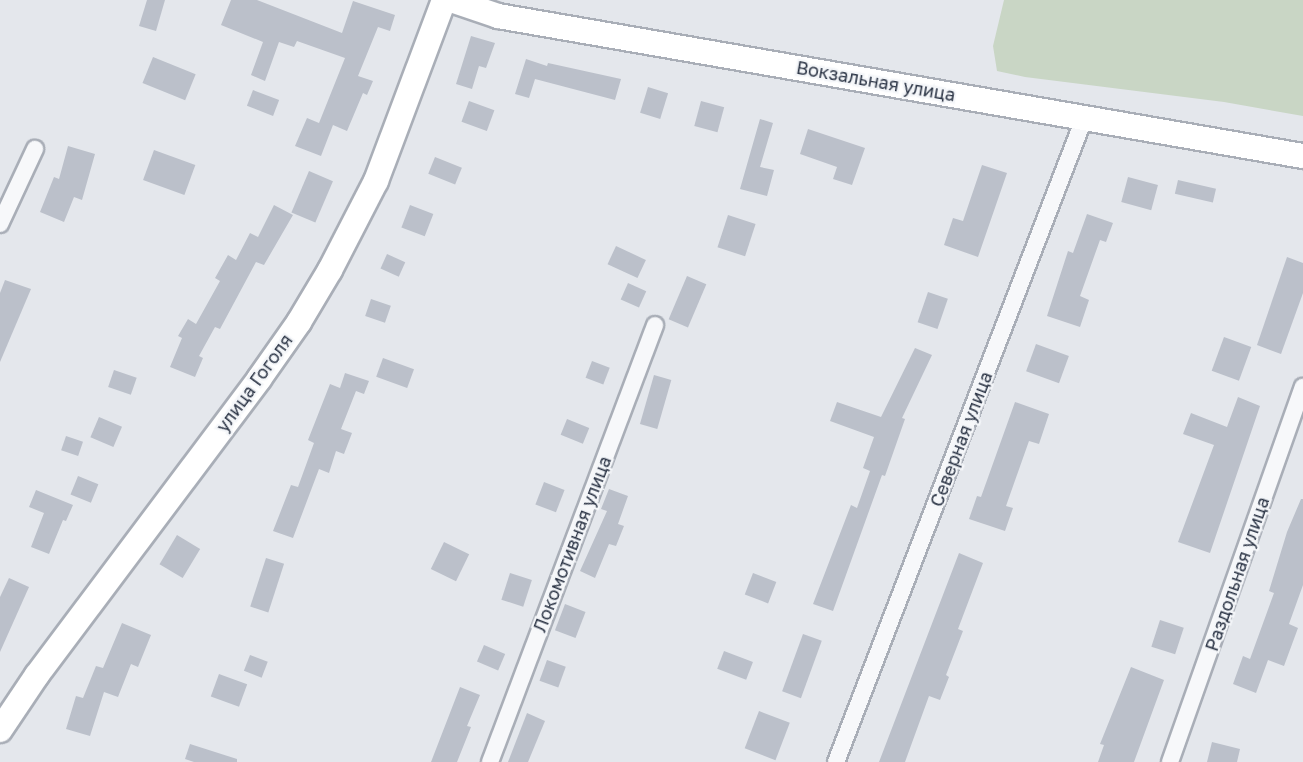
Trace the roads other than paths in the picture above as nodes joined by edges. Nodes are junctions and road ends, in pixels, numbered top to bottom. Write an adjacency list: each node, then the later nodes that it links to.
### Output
1 (444, 0): 9 (main road, улица Гоголя)
2 (451, 0): 3 (main road, Вокзальная улица)
3 (1086, 116): 5 (main road, Вокзальная улица); 11 (street, Северная улица)
4 (35, 149): 6 (street)
5 (1303, 156)
6 (0, 224)
7 (655, 325): 10 (street, Локомотивная улица)
8 (1303, 387): 12 (street, Раздольная улица)
9 (0, 730)
10 (490, 762)
11 (836, 762)
12 (1170, 762)

